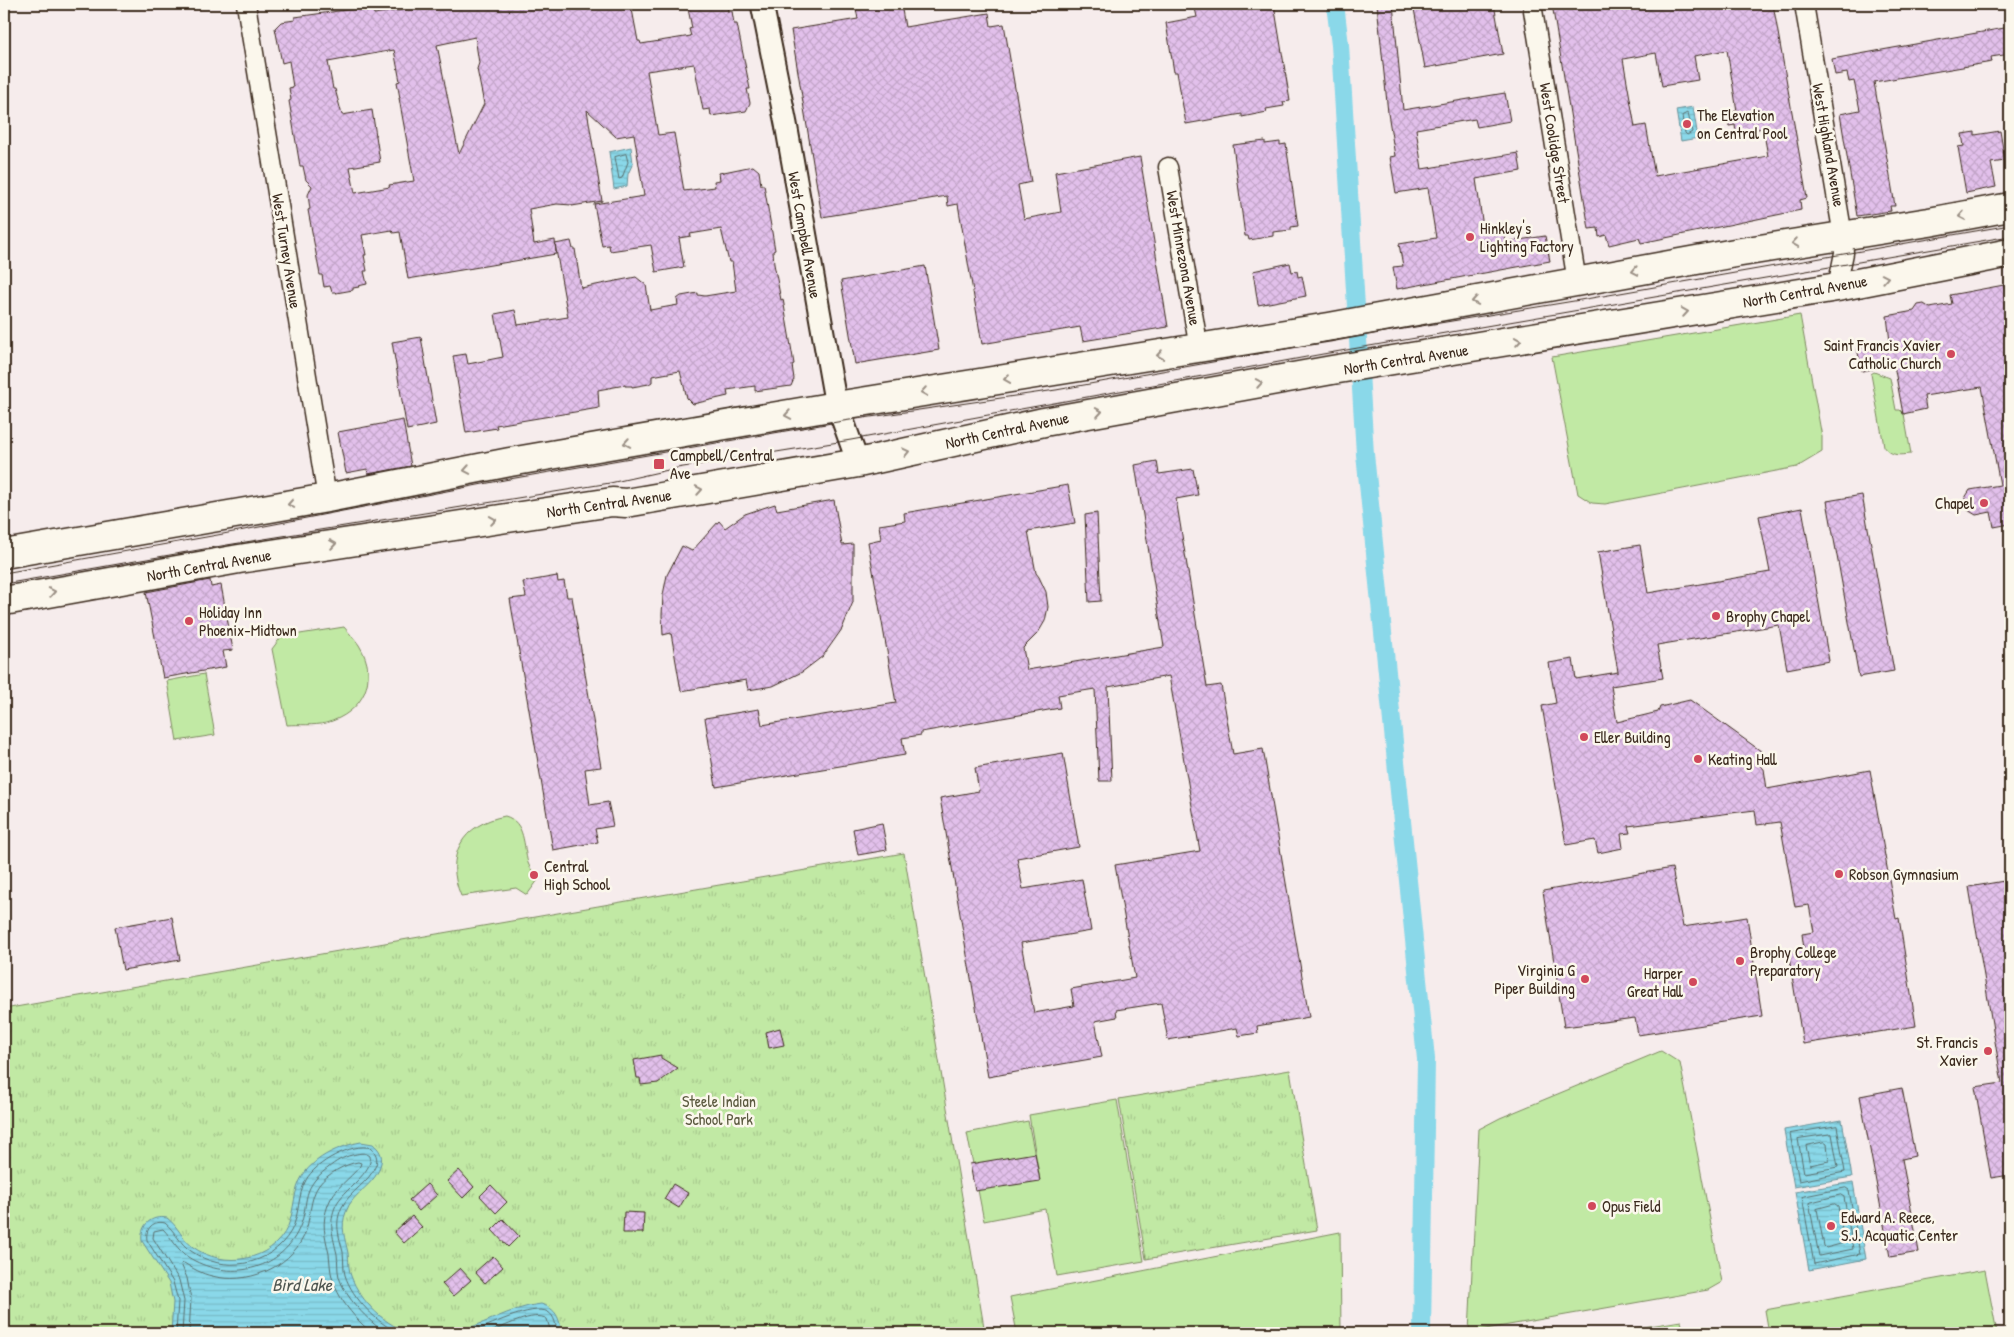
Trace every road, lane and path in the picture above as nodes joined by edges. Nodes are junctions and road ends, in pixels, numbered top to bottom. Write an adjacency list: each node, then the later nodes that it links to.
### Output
1 (246, 4): 14 (street, West Turney Avenue)
2 (762, 4): 12 (street, West Campbell Avenue)
3 (1532, 4): 9 (street, West Coolidge Street)
4 (1804, 4): 7 (street, West Highland Avenue)
5 (1168, 166): 11 (street, West Minnezona Avenue)
6 (2010, 207): 7 (main road, one-way to 7)
7 (1843, 236): 9 (main road, one-way to 9); 10 (street, West Highland Avenue)
8 (2010, 253): 10 (main road, North Central Avenue, one-way to 8)
9 (1577, 282): 11 (main road, one-way to 11)
10 (1837, 287): 13 (main road, North Central Avenue, one-way to 10)
11 (1199, 349): 12 (main road, one-way to 12)
12 (836, 406): 13 (street, West Campbell Avenue); 14 (main road, one-way to 14)
13 (858, 463): 16 (main road, North Central Avenue, one-way to 13)
14 (327, 498): 15 (main road, one-way to 15)
15 (4, 554)
16 (4, 601)

